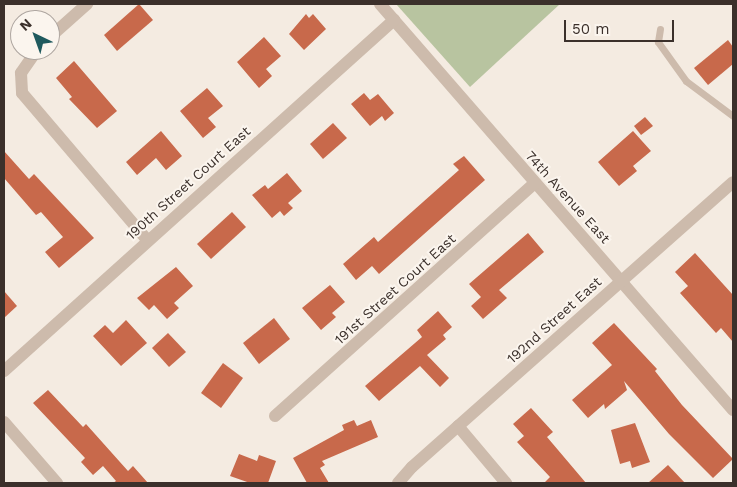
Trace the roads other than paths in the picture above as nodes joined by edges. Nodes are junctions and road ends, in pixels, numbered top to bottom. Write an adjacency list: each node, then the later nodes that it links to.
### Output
1 (87, 4): 4 (street)
2 (380, 4): 3 (street, 74th Avenue East)
3 (394, 20): 9 (street, 74th Avenue East); 10 (street, 190th Street Court East)
4 (60, 28)
5 (660, 29): 7 (lane)
6 (30, 60): 10 (street)
7 (733, 116)
8 (733, 182): 11 (street, 192nd Street East)
9 (536, 184): 11 (street, 74th Avenue East); 14 (street, 191st Street Court East)
10 (147, 240): 12 (street, 190th Street Court East)
11 (622, 280): 13 (street, 74th Avenue East); 16 (street, 192nd Street East)
12 (4, 372)
13 (733, 410)
14 (275, 416)
15 (4, 422): 17 (street)
16 (458, 426): 18 (street, 192nd Street East); 19 (street)
17 (57, 483)
18 (398, 483)
19 (506, 483)

